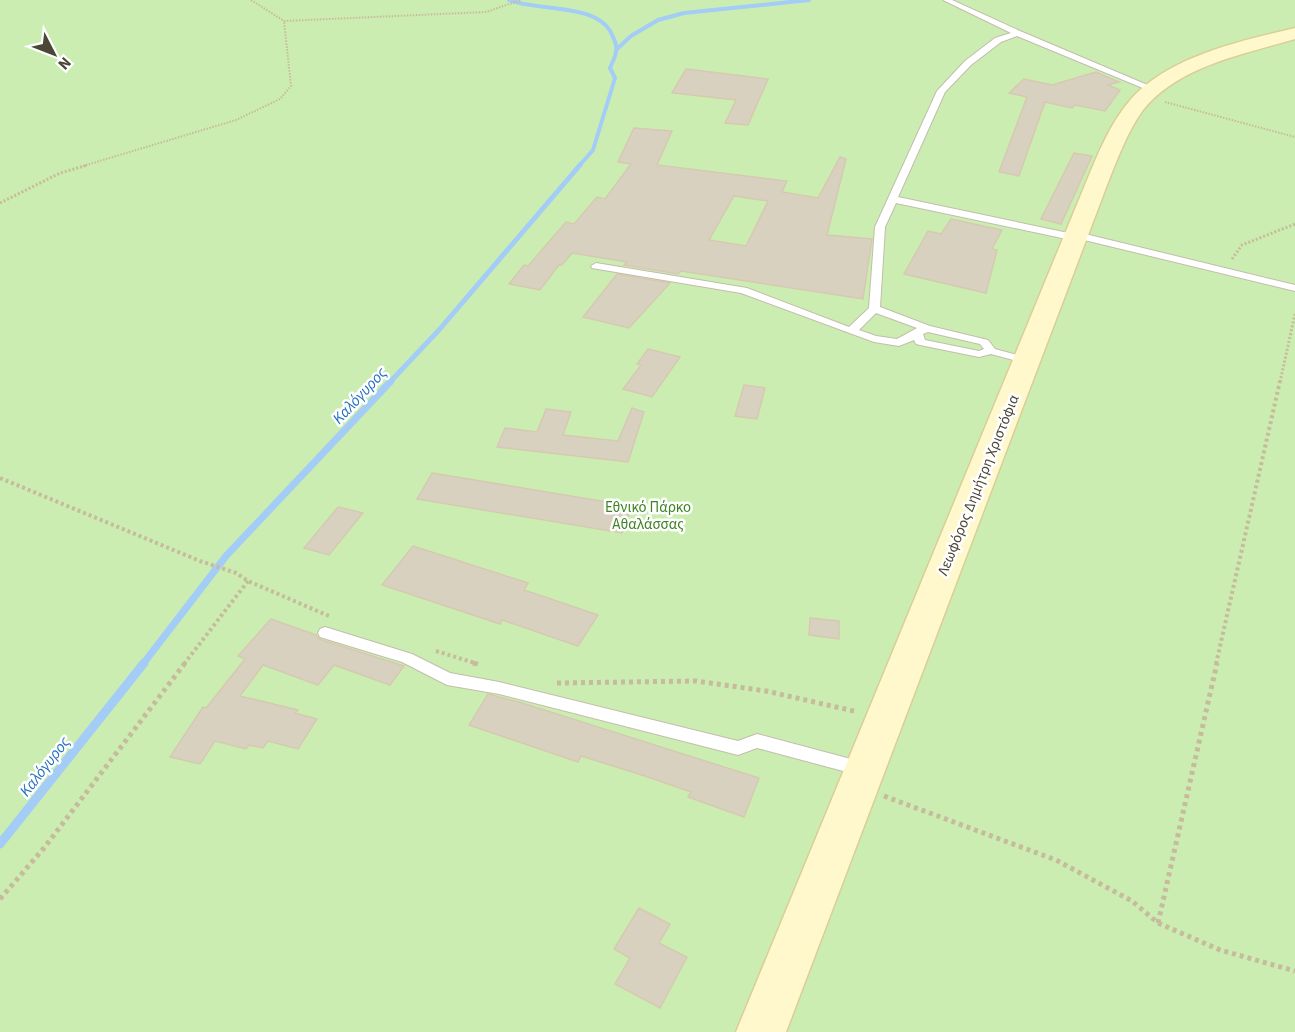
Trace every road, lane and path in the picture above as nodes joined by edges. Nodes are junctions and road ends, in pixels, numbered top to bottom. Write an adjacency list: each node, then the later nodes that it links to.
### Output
1 (251, 0): 4 (path)
2 (521, 0): 4 (path)
3 (946, 0): 5 (lane)
4 (284, 21): 10 (path)
5 (1017, 33): 7 (lane); 9 (lane)
6 (1295, 33): 7 (main road, Λεωφόρος Δημήτρη Χριστόφια)
7 (1149, 93): 8 (path); 12 (main road, Λεωφόρος Δημήτρη Χριστόφια)
8 (1295, 137)
9 (892, 199): 12 (lane); 16 (lane)
10 (0, 202)
11 (1295, 224): 14 (path)
12 (1077, 236): 14 (lane); 20 (main road, Λεωφόρος Δημήτρη Χριστόφια)
13 (596, 266): 18 (lane)
14 (1223, 270): 15 (lane)
15 (1295, 288)
16 (874, 309): 18 (lane); 19 (lane)
17 (1295, 314): 31 (path)
18 (851, 331): 19 (lane)
19 (922, 331): 20 (lane)
20 (1009, 356): 28 (main road, Λεωφόρος Δημήτρη Χριστόφια)
21 (0, 478): 22 (path)
22 (248, 581): 23 (path); 30 (path)
23 (338, 619)
24 (325, 633): 29 (lane)
25 (429, 649): 26 (path)
26 (484, 667)
27 (547, 683): 28 (path)
28 (885, 718): 29 (main road, Λεωφόρος Δημήτρη Χριστόφια)
29 (861, 777): 31 (path); 33 (main road, Λεωφόρος Δημήτρη Χριστόφια)
30 (0, 899)
31 (1158, 923): 32 (path)
32 (1295, 971)
33 (761, 1032)

